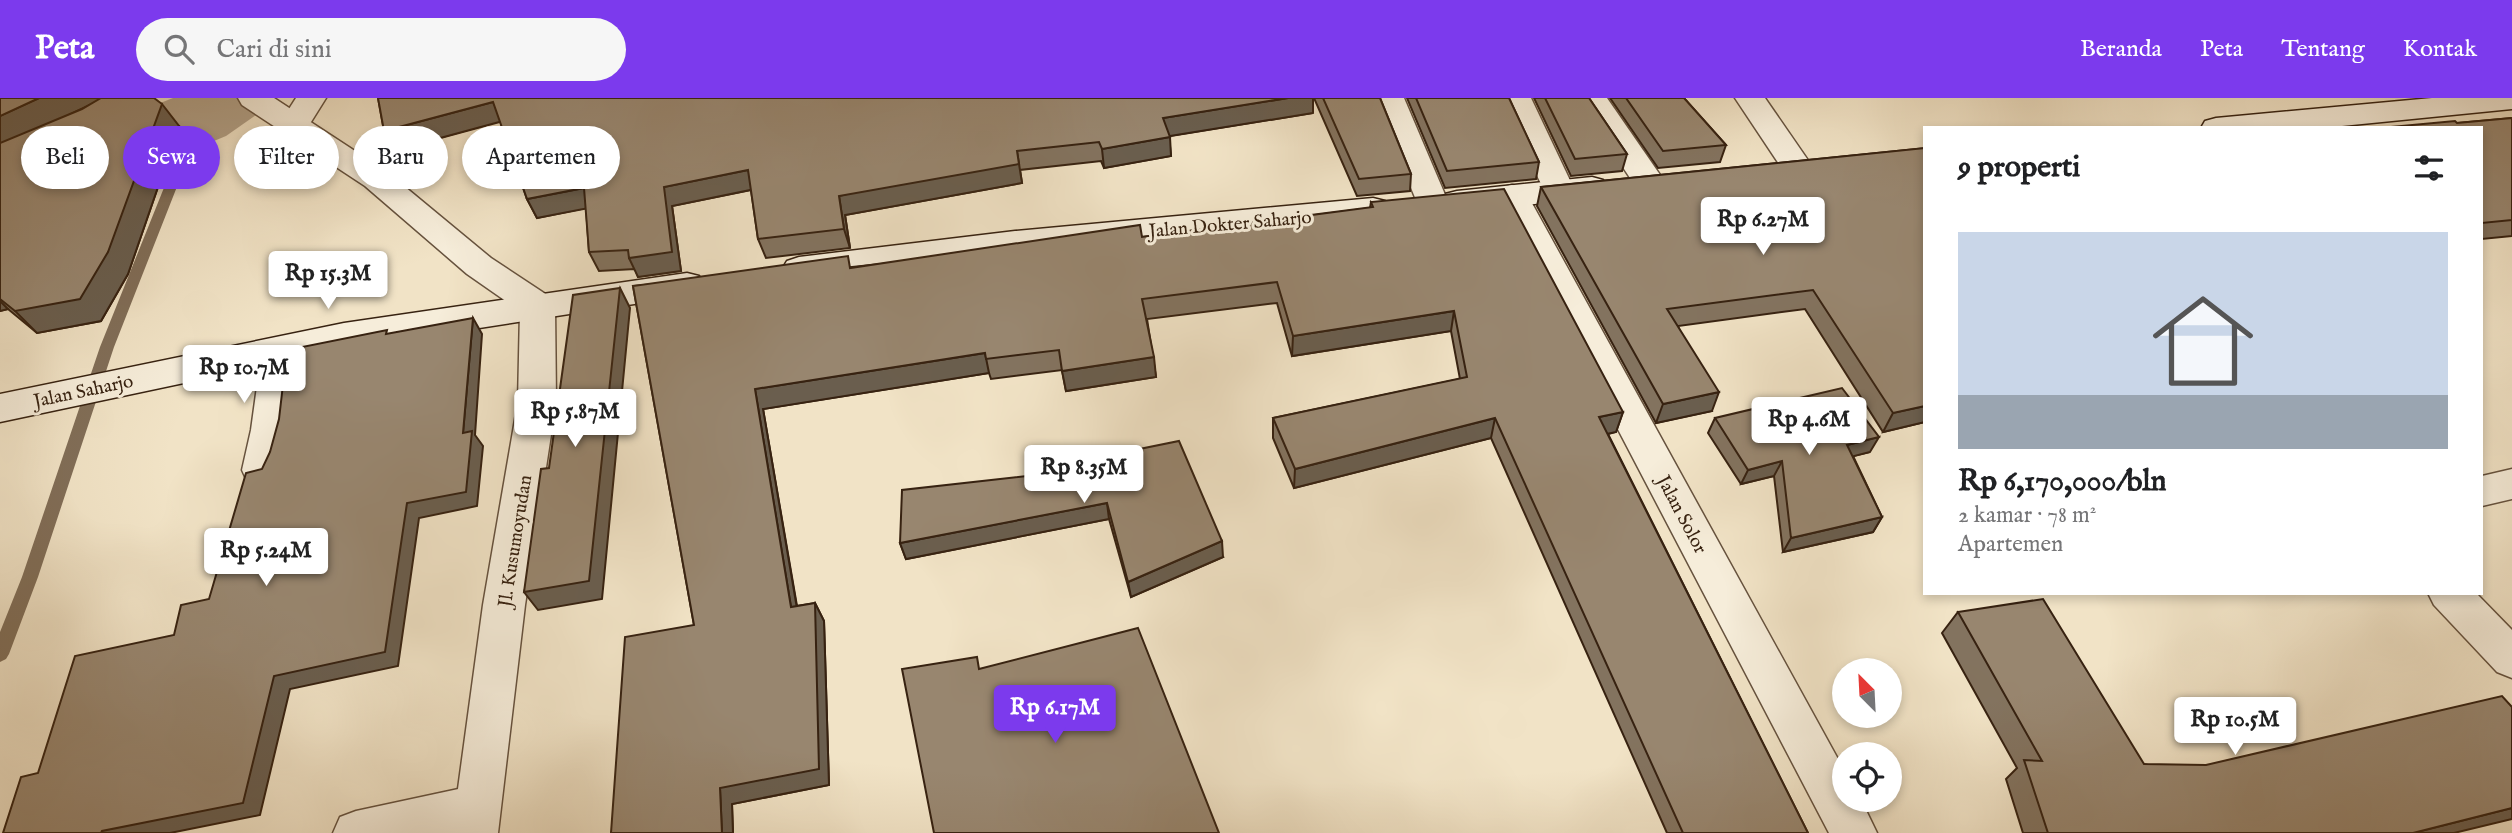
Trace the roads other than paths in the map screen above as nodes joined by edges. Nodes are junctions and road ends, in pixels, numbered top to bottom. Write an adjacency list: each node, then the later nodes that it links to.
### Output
1 (1389, 98): 12 (street)
2 (1516, 98): 10 (street)
3 (1592, 98): 10 (street, Jalan Dokter Saharjo)
4 (1750, 98): 9 (street)
5 (256, 99): 7 (street)
6 (2512, 100): 8 (street)
7 (303, 110): 15 (street)
8 (2237, 126)
9 (1756, 171)
10 (1559, 191): 11 (street, Jalan Dokter Saharjo)
11 (1512, 196): 12 (street, Jalan Dokter Saharjo); 25 (street, Jalan Solor)
12 (1433, 204): 13 (street, Jalan Dokter Saharjo)
13 (766, 273)
14 (712, 281): 15 (street)
15 (538, 306): 16 (street, Jalan Saharjo); 23 (street, Jl. Kusumoyudan)
16 (280, 350): 17 (street, Jalan Saharjo); 18 (street)
17 (0, 408)
18 (261, 470)
19 (2512, 484): 20 (street)
20 (2483, 491)
21 (2451, 595): 22 (street)
22 (2512, 659)
23 (476, 820): 24 (street)
24 (356, 833)
25 (1854, 833)

